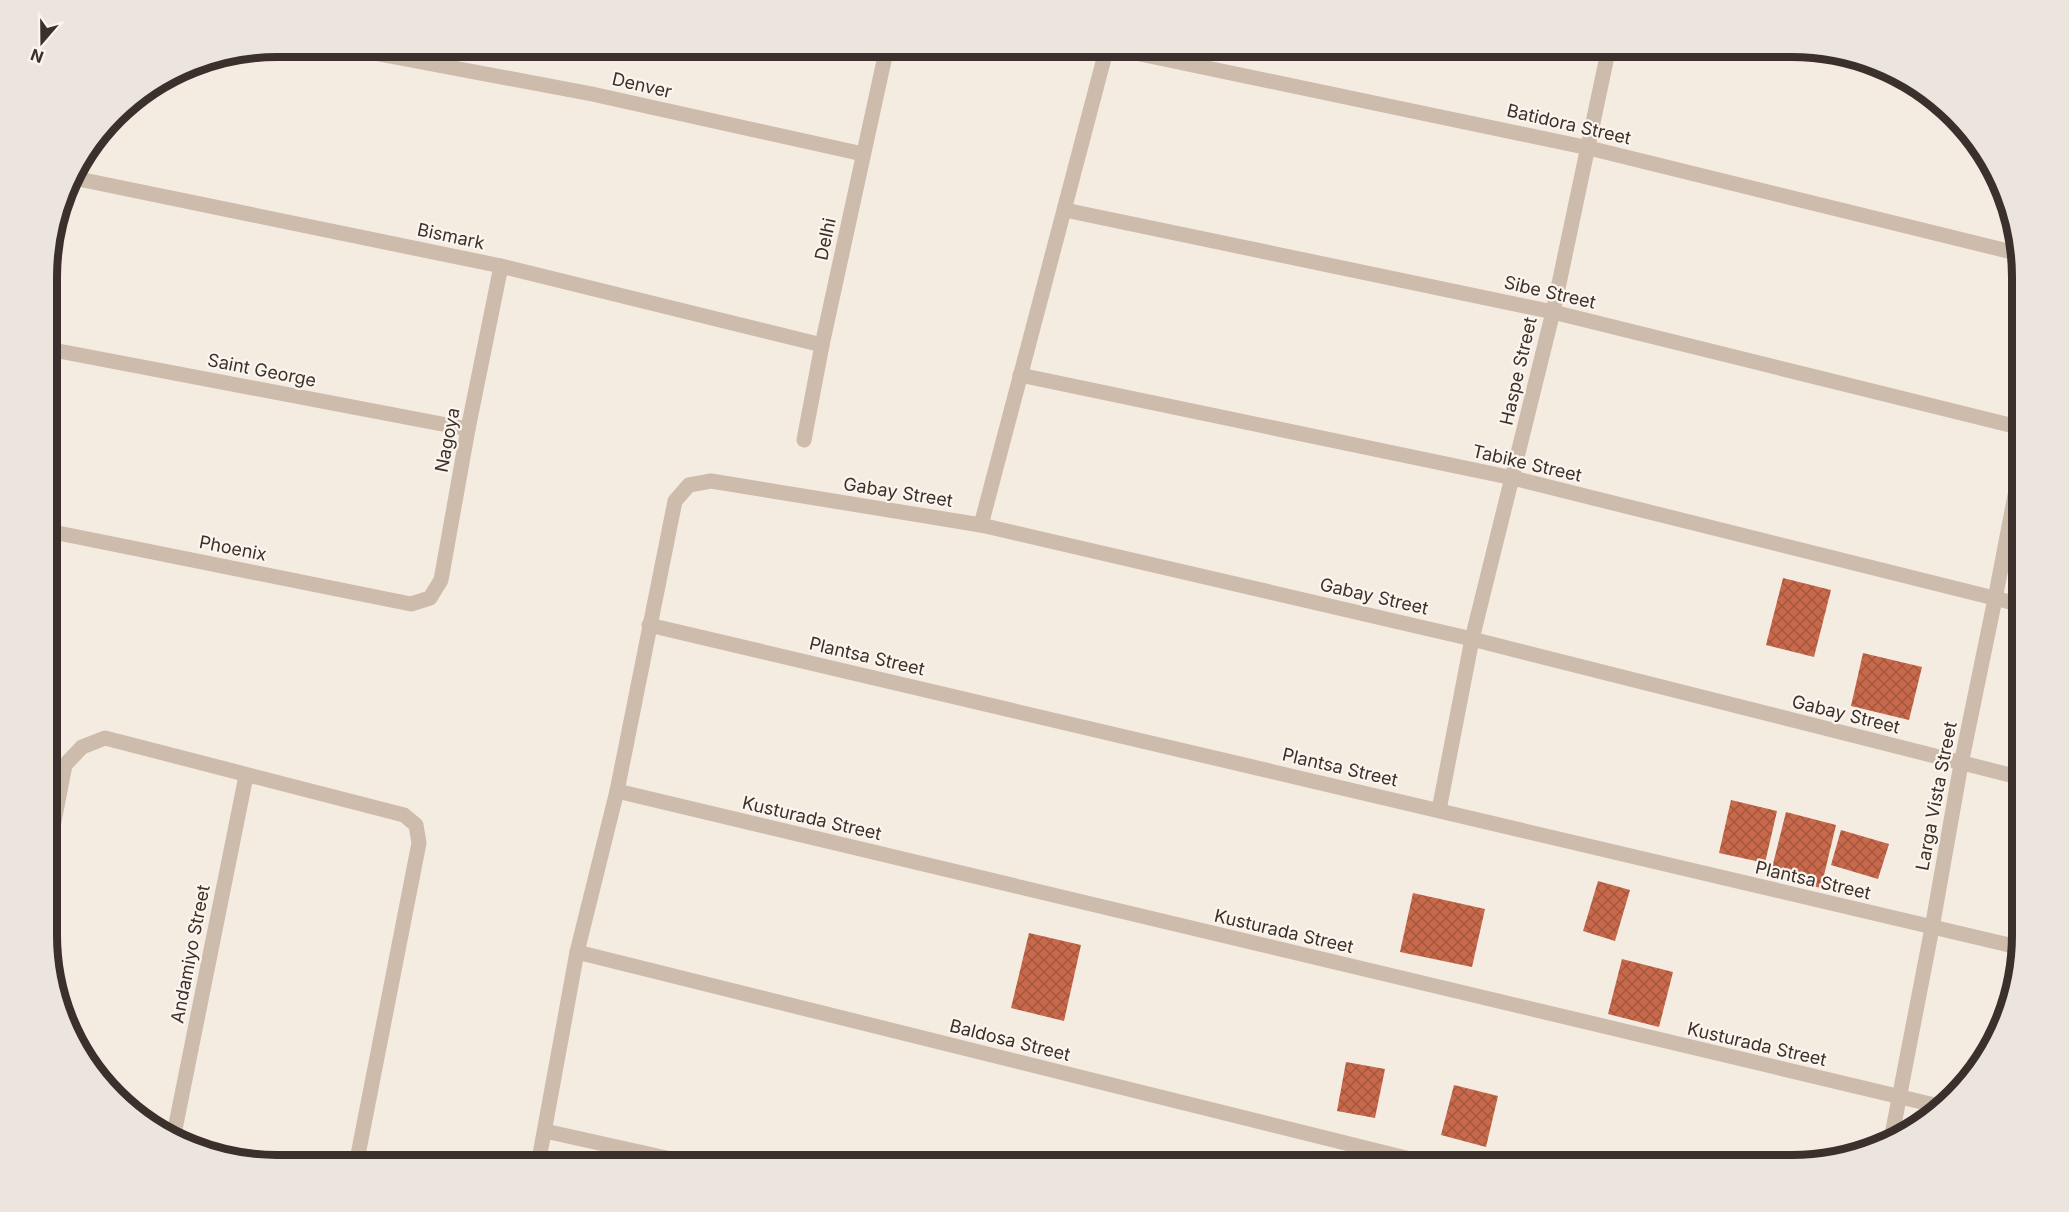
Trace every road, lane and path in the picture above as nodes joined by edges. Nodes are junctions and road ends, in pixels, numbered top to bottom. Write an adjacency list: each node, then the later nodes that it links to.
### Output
1 (399, 57): 7 (street, Denver)
2 (885, 57): 7 (street, Delhi)
3 (1104, 57): 9 (street)
4 (1159, 57): 6 (street, Batidora Street)
5 (1607, 57): 6 (street, Haspe Street)
6 (1588, 148): 10 (street, Batidora Street); 12 (street, Haspe Street)
7 (863, 154): 13 (street, Delhi)
8 (80, 179): 11 (street, Bismark)
9 (1065, 210): 12 (street, Sibe Street); 15 (street)
10 (2011, 252)
11 (501, 266): 13 (street, Bismark); 17 (street, Nagoya)
12 (1553, 312): 16 (street, Sibe Street); 19 (street, Haspe Street)
13 (822, 345): 18 (street, Delhi)
14 (57, 351): 17 (street, Saint George)
15 (1020, 375): 19 (street, Tabike Street); 21 (street)
16 (2012, 426)
17 (468, 429): 25 (street, Nagoya)
18 (804, 441)
19 (1513, 478): 23 (street, Tabike Street); 27 (street, Haspe Street)
20 (2012, 511): 23 (street, Larga Vista Street)
21 (981, 525): 26 (street, Gabay Street); 27 (street, Gabay Street)
22 (57, 533): 25 (street, Phoenix)
23 (1995, 599): 24 (street, Tabike Street); 28 (street, Larga Vista Street)
24 (2012, 603)
25 (411, 604)
26 (649, 625): 31 (street); 33 (street, Plantsa Street)
27 (1472, 639): 28 (street, Gabay Street); 33 (street, Haspe Street)
28 (1961, 764): 30 (street, Gabay Street); 34 (street, Larga Vista Street)
29 (246, 776): 32 (street); 39 (street, Andamiyo Street); 42 (street)
30 (2012, 776)
31 (617, 791): 36 (street); 37 (street, Kusturada Street)
32 (57, 806)
33 (1438, 810): 34 (street, Plantsa Street)
34 (1932, 928): 35 (street, Plantsa Street); 37 (street, Larga Vista Street)
35 (2012, 946)
36 (577, 952): 40 (street); 45 (street, Baldosa Street)
37 (1899, 1098): 38 (street, Kusturada Street); 41 (street, Larga Vista Street)
38 (1932, 1105)
39 (175, 1130)
40 (545, 1131): 43 (street); 44 (street)
41 (1893, 1131)
42 (358, 1155)
43 (540, 1155)
44 (653, 1155)
45 (1394, 1155)

